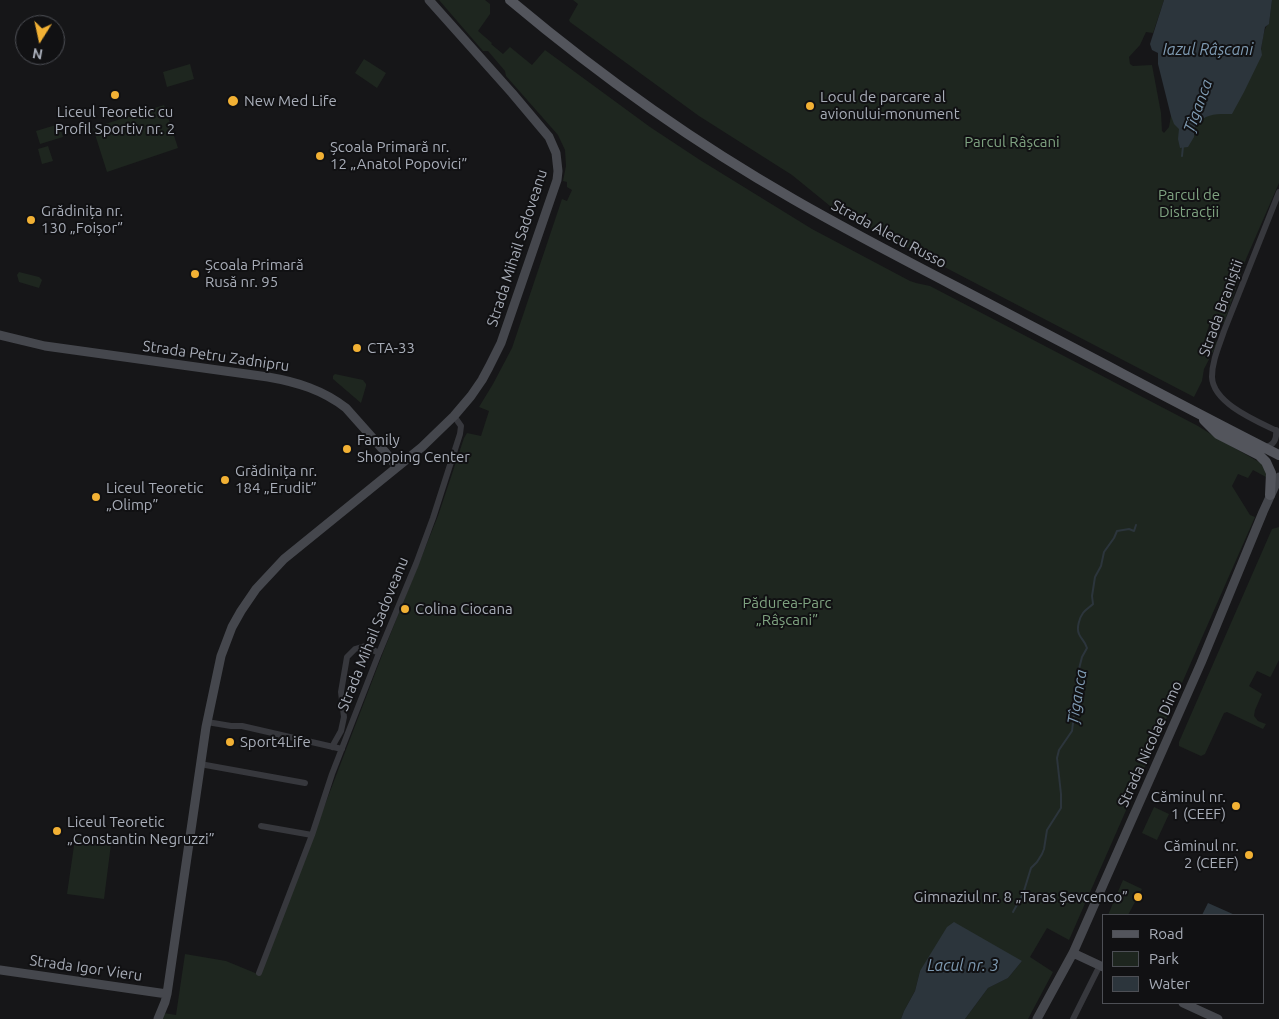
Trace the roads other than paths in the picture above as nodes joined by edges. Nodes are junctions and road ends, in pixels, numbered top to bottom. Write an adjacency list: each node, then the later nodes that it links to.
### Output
1 (429, 0): 6 (main road, Strada Mihail Sadoveanu)
2 (510, 0): 5 (main road, Strada Alecu Russo)
3 (1279, 192): 7 (street, Strada Braniștii)
4 (0, 335): 10 (main road, Strada Petru Zadnipru)
5 (1196, 412): 8 (main road, Strada Alecu Russo); 12 (main road)
6 (454, 416): 10 (main road, Strada Mihail Sadoveanu); 13 (street, Strada Mihail Sadoveanu)
7 (1278, 431): 8 (street)
8 (1264, 447): 9 (main road, Strada Alecu Russo)
9 (1279, 455)
10 (397, 467): 14 (main road, Strada Mihail Sadoveanu)
11 (1279, 477): 12 (main road, Strada Nicolae Dimo)
12 (1270, 495): 21 (main road, Strada Nicolae Dimo)
13 (379, 653): 15 (street); 16 (street, Strada Mihail Sadoveanu)
14 (207, 722): 15 (street); 17 (main road, Strada Mihail Sadoveanu)
15 (332, 747): 16 (street)
16 (342, 750): 20 (street, Strada Mihail Sadoveanu)
17 (200, 764): 18 (street); 25 (main road, Strada Mihail Sadoveanu)
18 (305, 783)
19 (261, 826): 20 (street)
20 (312, 835): 24 (street, Strada Mihail Sadoveanu)
21 (1073, 952): 22 (main road); 28 (main road, Strada Nicolae Dimo)
22 (1101, 966): 29 (street)
23 (0, 970): 25 (main road, Strada Igor Vieru)
24 (259, 973)
25 (168, 994): 27 (main road, Strada Mihail Sadoveanu)
26 (1184, 1004): 30 (main road)
27 (158, 1019)
28 (1037, 1019)
29 (1073, 1019)
30 (1218, 1019)

